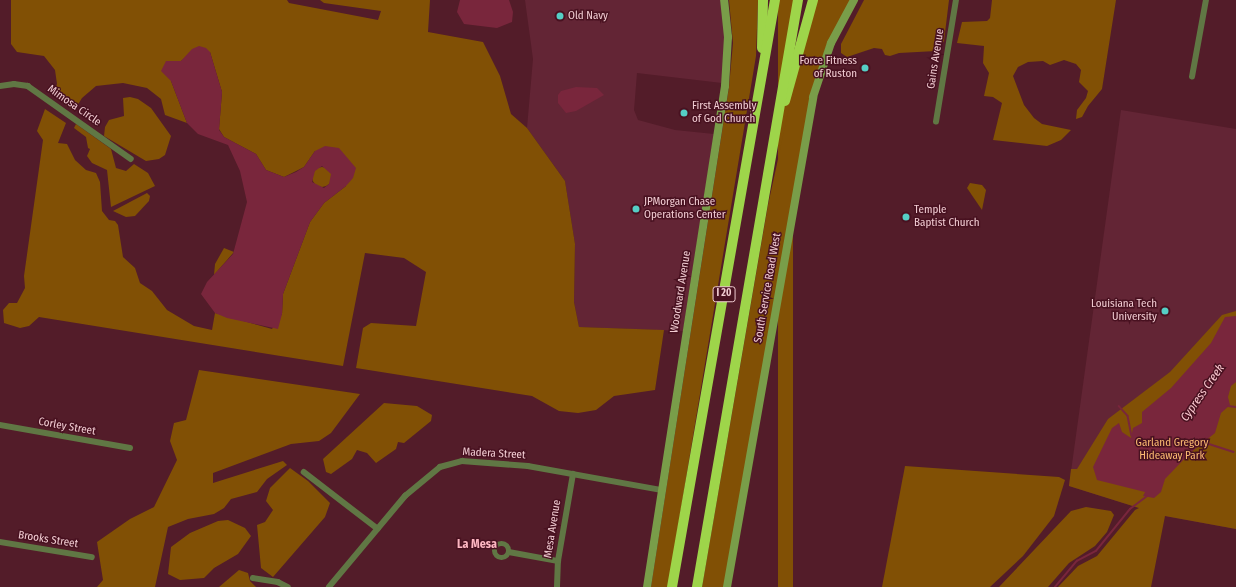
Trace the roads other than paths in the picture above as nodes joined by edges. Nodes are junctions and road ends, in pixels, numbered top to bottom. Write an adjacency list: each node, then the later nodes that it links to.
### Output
1 (724, 0): 19 (main road, Woodward Avenue)
2 (763, 0): 10 (highway)
3 (775, 0): 10 (highway, I 20)
4 (798, 0): 13 (highway, I 20)
5 (813, 0): 13 (highway)
6 (854, 0): 32 (main road, South Service Road West)
7 (956, 0): 12 (street, Gains Avenue)
8 (1206, 0): 9 (street)
9 (1192, 77)
10 (761, 85): 30 (highway, I 20)
11 (0, 86): 14 (street, Mimosa Circle)
12 (936, 122)
13 (774, 135): 31 (highway, I 20)
14 (132, 159)
15 (0, 425): 16 (street, Corley Street)
16 (130, 448)
17 (304, 472): 20 (street)
18 (573, 474): 19 (street, Madera Street); 20 (street, Madera Street); 24 (street, Mesa Avenue)
19 (662, 490): 29 (main road, Woodward Avenue)
20 (378, 529): 27 (street, Madera Street)
21 (0, 542): 23 (street, Brooks Street)
22 (509, 552): 24 (street)
23 (92, 558)
24 (558, 561): 28 (street, Mesa Avenue)
25 (253, 578): 26 (street)
26 (288, 587)
27 (329, 587)
28 (557, 587)
29 (647, 587)
30 (672, 587)
31 (697, 587)
32 (727, 587)

